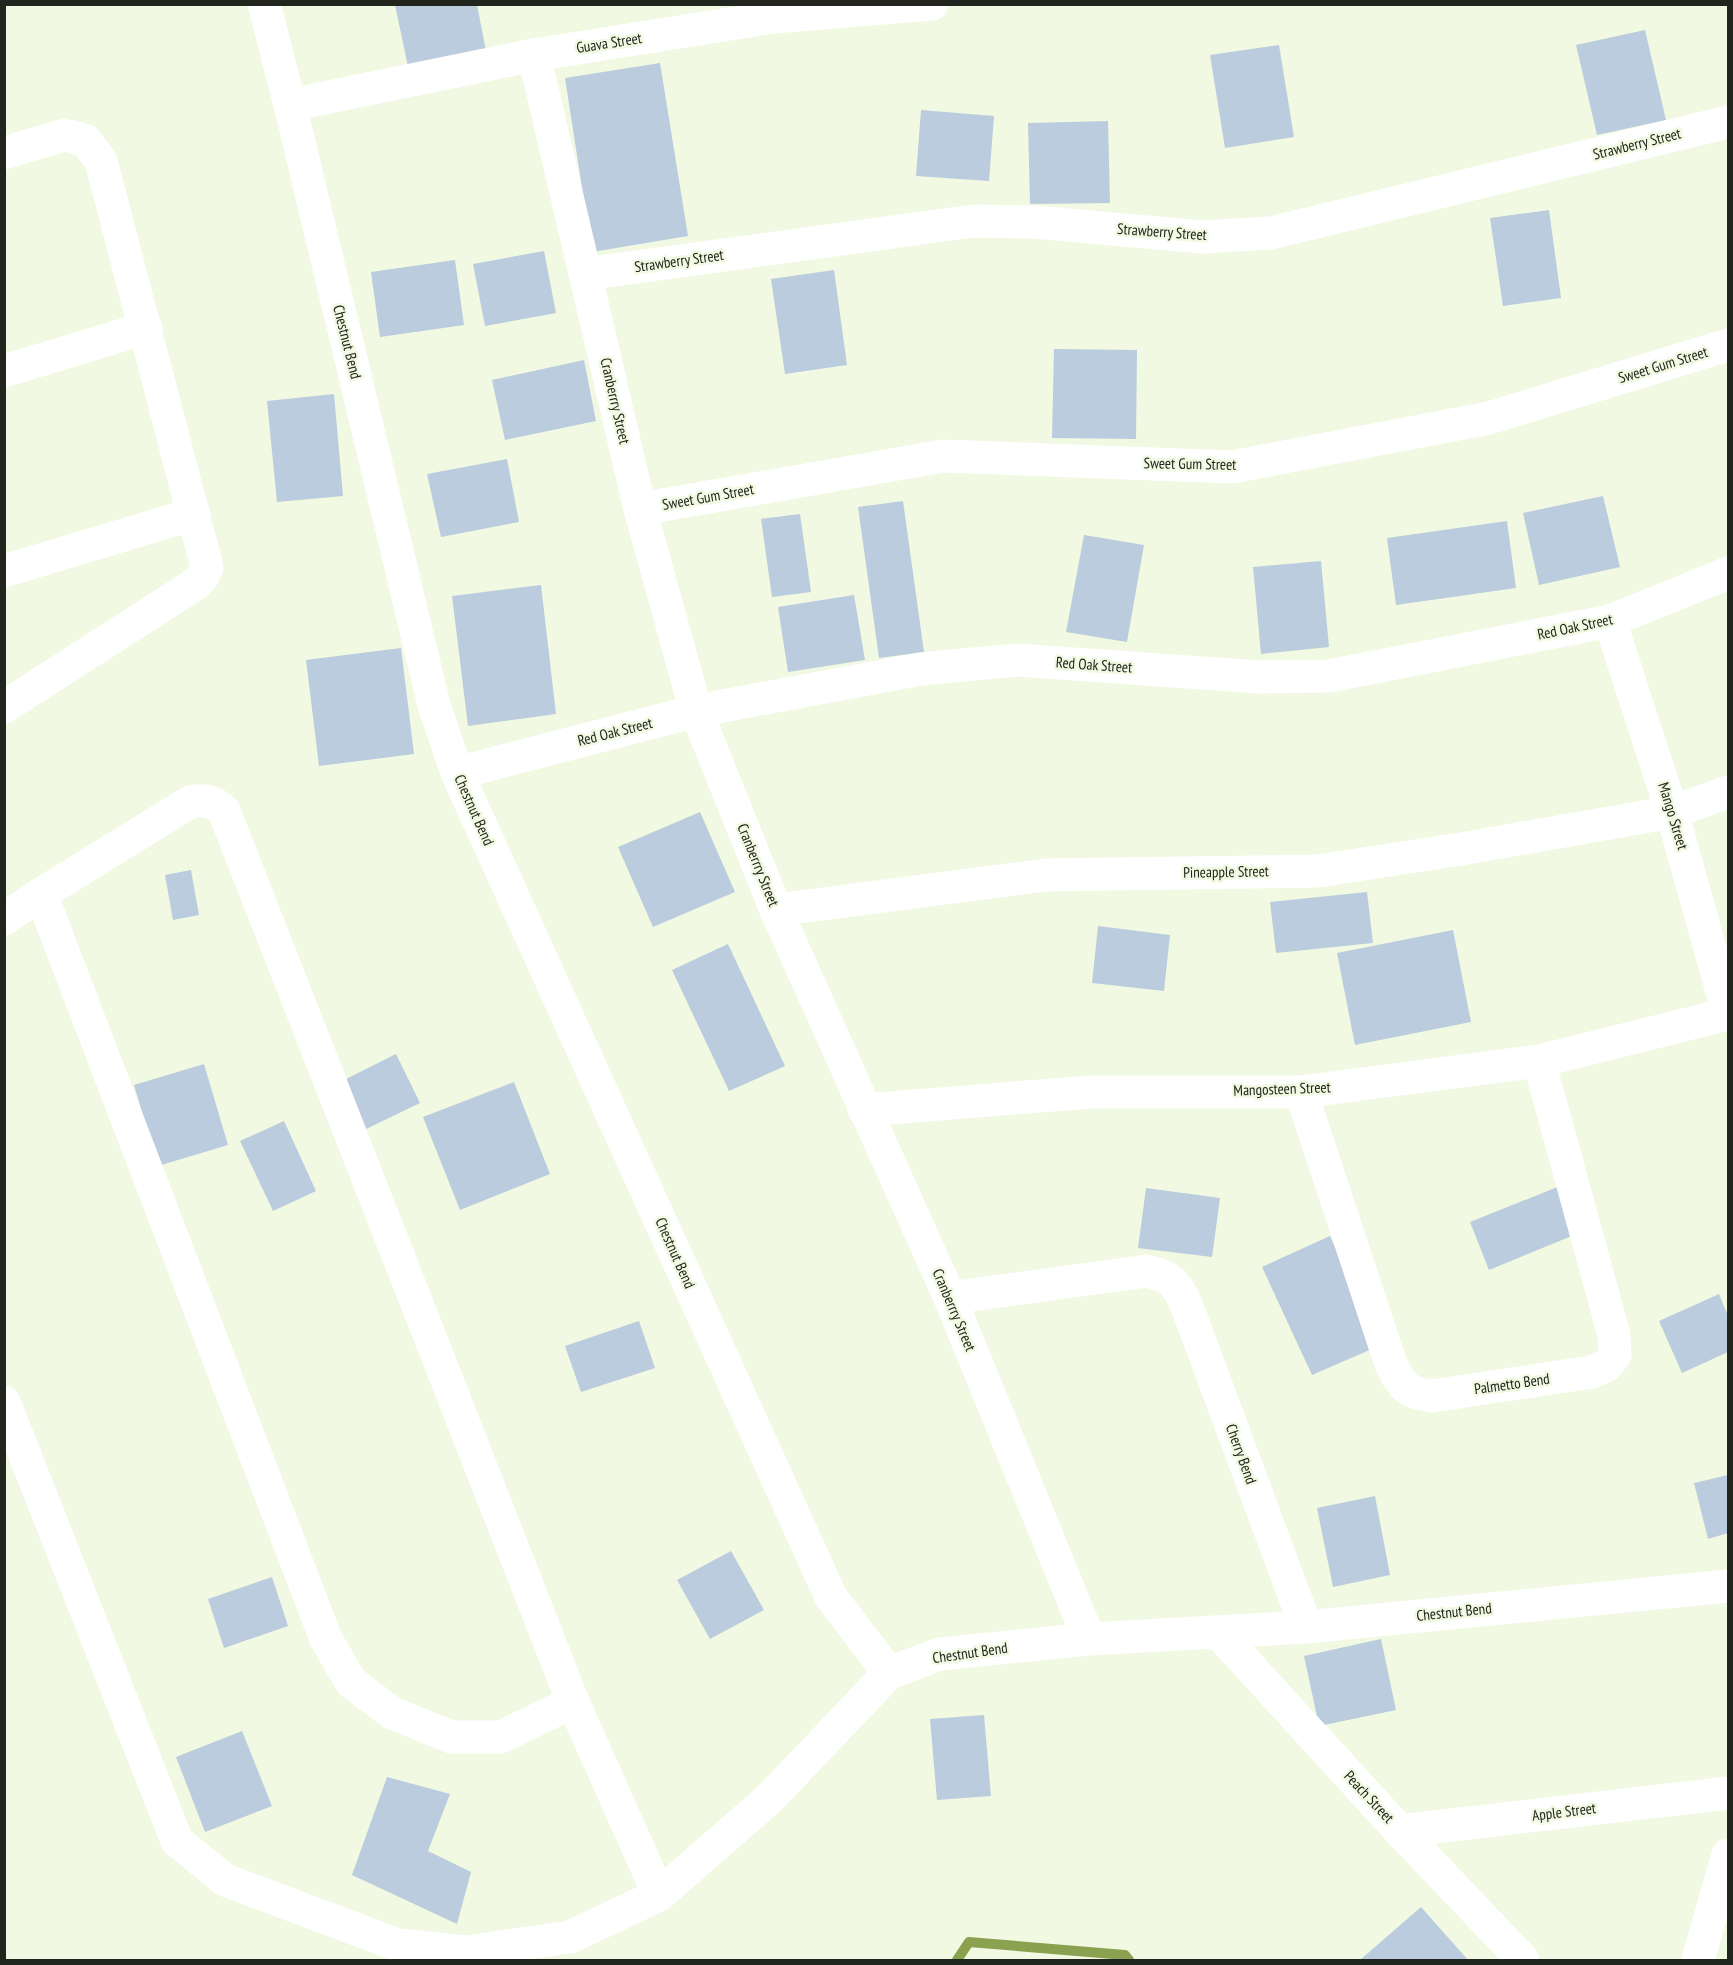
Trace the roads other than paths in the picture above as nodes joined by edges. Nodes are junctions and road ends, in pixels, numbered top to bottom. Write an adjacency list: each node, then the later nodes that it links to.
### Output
1 (264, 4): 5 (street, Chestnut Bend)
2 (932, 4): 3 (street, Guava Street)
3 (771, 11): 4 (street, Guava Street)
4 (534, 55): 5 (street, Guava Street); 8 (street, Cranberrry Street)
5 (290, 105): 19 (street, Chestnut Bend)
6 (1728, 122): 8 (street, Strawberry Street)
7 (4, 153): 9 (street)
8 (585, 274): 12 (street, Cranberrry Street)
9 (146, 328): 11 (street); 13 (street)
10 (1728, 345): 12 (street, Sweet Gum Street)
11 (4, 371)
12 (640, 509): 18 (street, Cranberrry Street)
13 (194, 514): 14 (street); 17 (street)
14 (4, 571)
15 (1728, 573): 16 (street, Red Oak Street)
16 (1610, 621): 18 (street, Red Oak Street); 21 (street, Mango Street)
17 (4, 707)
18 (696, 711): 19 (street, Red Oak Street); 23 (street, Cranberrry Street)
19 (457, 773): 35 (street, Chestnut Bend)
20 (1728, 792): 21 (street, Pineapple Street)
21 (1672, 812): 23 (street, Pineapple Street); 25 (street, Mango Street)
22 (41, 894): 24 (street); 36 (street); 36 (street)
23 (776, 910): 28 (street, Cranberrry Street)
24 (4, 919)
25 (1728, 1013): 26 (street, Mangosteen Street)
26 (1539, 1061): 27 (street, Mangosteen Street); 27 (street, Palmetto Bend)
27 (1301, 1092): 28 (street, Mangosteen Street)
28 (864, 1110): 29 (street, Cranberrry Street)
29 (950, 1298): 32 (street, Cherry Bend); 34 (street, Cranberrry Street)
30 (4, 1402): 40 (street)
31 (1728, 1586): 32 (street, Chestnut Bend)
32 (1305, 1627): 33 (street, Chestnut Bend)
33 (1218, 1632): 34 (street, Chestnut Bend); 38 (street, Peach Street)
34 (1089, 1639): 35 (street, Chestnut Bend)
35 (889, 1673): 40 (street)
36 (573, 1702): 40 (street)
37 (1728, 1793): 38 (street, Apple Street)
38 (1400, 1831): 41 (street, Peach Street)
39 (1728, 1855): 42 (street)
40 (659, 1895)
41 (1523, 1960)
42 (1698, 1960)

